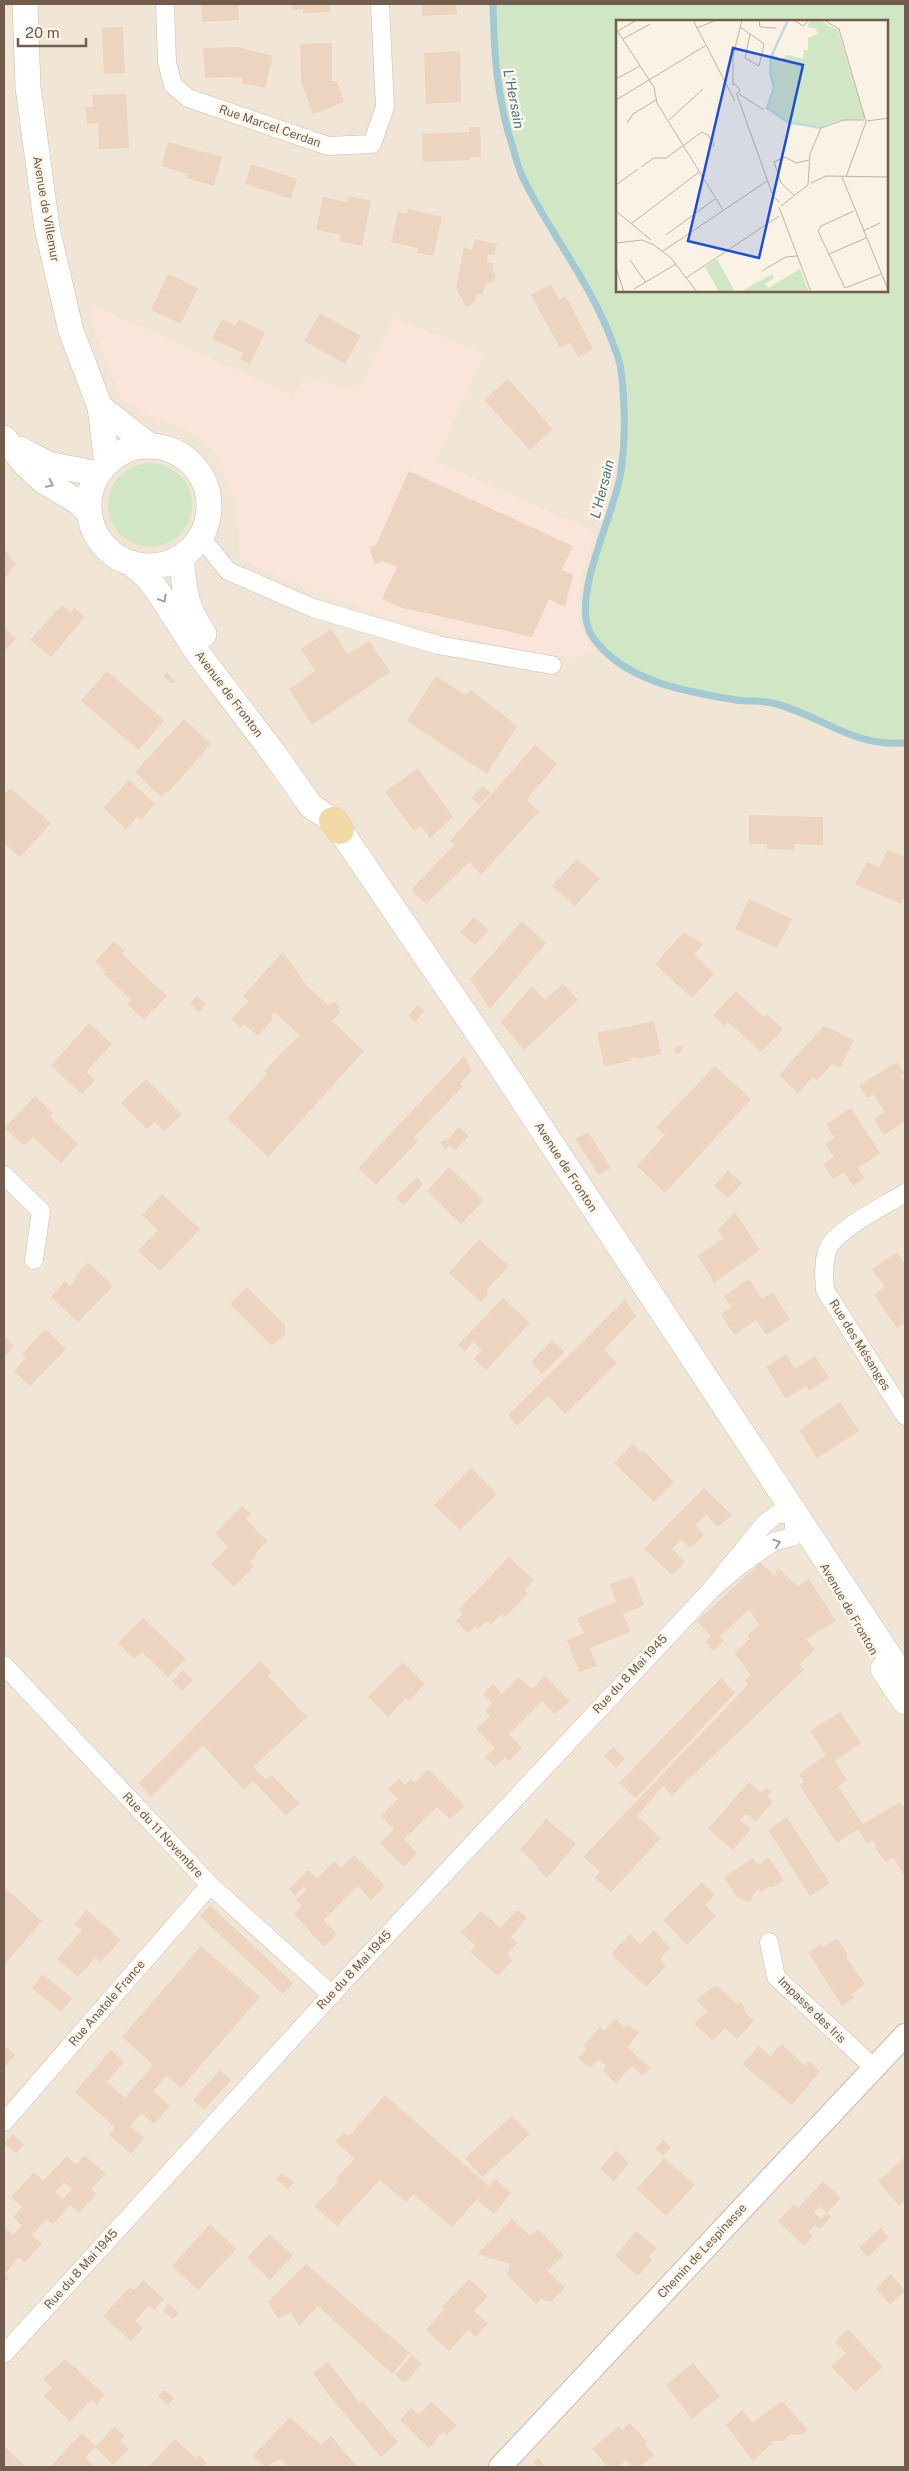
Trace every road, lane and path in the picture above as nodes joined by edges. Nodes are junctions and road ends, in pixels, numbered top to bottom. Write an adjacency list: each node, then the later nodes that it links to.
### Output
1 (25, 4): 4 (main road, Avenue de Villemur)
2 (165, 4): 3 (street, Rue Marcel Cerdan)
3 (380, 4)
4 (100, 407): 6 (main road); 7 (main road, Avenue de Villemur)
5 (4, 438): 7 (main road, Avenue de Fronton); 8 (main road, Avenue de Fronton, one-way to 8)
6 (150, 446): 7 (main road, Avenue de Fronton); 9 (main road, Avenue de Fronton)
7 (102, 469): 8 (main road, Avenue de Fronton)
8 (90, 514): 11 (main road, Avenue de Fronton)
9 (201, 537): 10 (main road, Avenue de Fronton); 12 (street)
10 (181, 557): 11 (main road, Avenue de Fronton); 13 (main road, Avenue de Fronton)
11 (131, 563): 13 (main road, Avenue de Fronton, one-way to 13)
12 (552, 664)
13 (336, 826): 18 (main road, Avenue de Fronton)
14 (4, 1175): 16 (street)
15 (905, 1193): 17 (street, Rue des Mésanges)
16 (34, 1260)
17 (905, 1416)
18 (796, 1514): 19 (street, Rue du 8 Mai 1945); 19 (street, Rue du 8 Mai 1945, one-way to 18); 21 (main road, Avenue de Fronton); 22 (main road, Avenue de Fronton)
19 (710, 1591): 25 (street, Rue du 8 Mai 1945)
20 (4, 1665): 23 (street, Rue du 11 Novembre)
21 (905, 1680)
22 (905, 1702)
23 (210, 1885): 25 (street, Rue du 11 Novembre); 28 (street, Rue Anatole France)
24 (769, 1942): 27 (street, Impasse des Iris)
25 (332, 1995): 29 (street, Rue du 8 Mai 1945)
26 (905, 2035): 27 (street, Chemin de Lespinasse)
27 (874, 2068): 30 (street, Chemin de Lespinasse)
28 (4, 2122)
29 (4, 2354)
30 (500, 2467)

